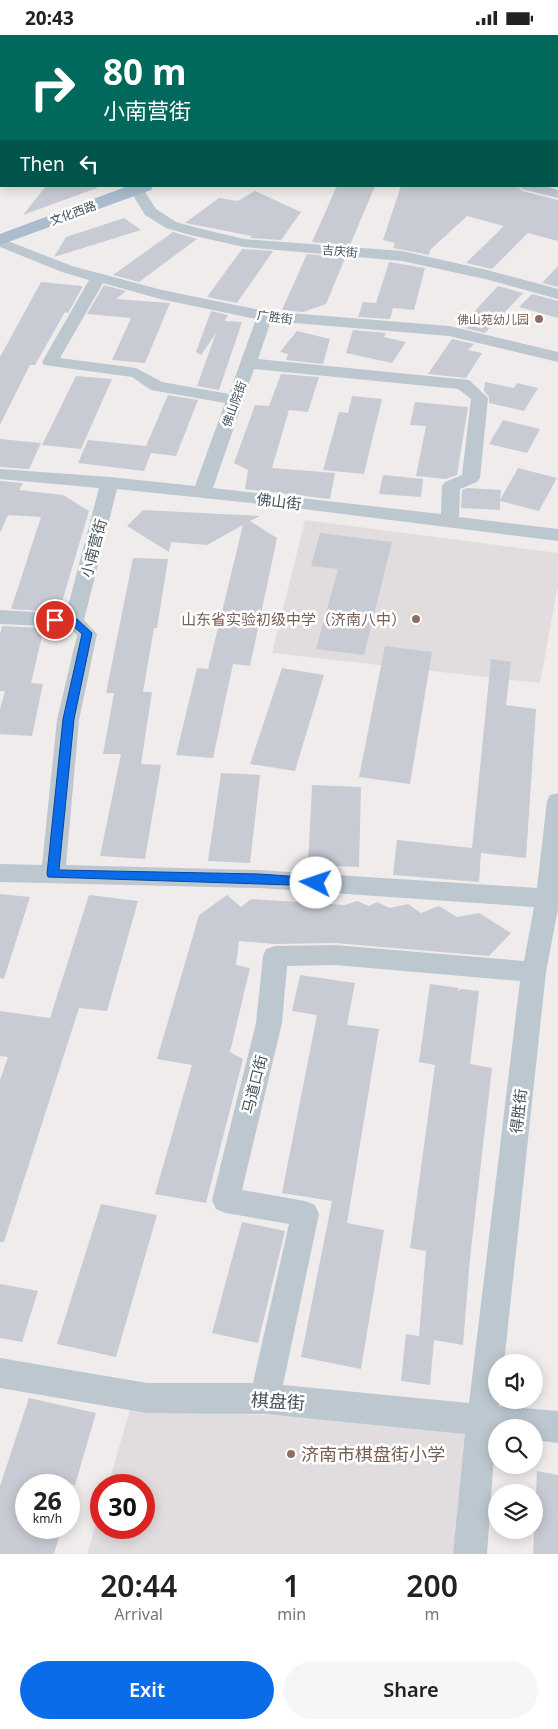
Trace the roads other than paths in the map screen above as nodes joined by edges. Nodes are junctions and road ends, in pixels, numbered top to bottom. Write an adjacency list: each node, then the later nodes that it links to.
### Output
1 (531, 187): 3 (street)
2 (141, 188): 4 (main road, 文化西路); 6 (street, 吉庆街)
3 (558, 194)
4 (0, 241): 5 (street, 广胜街)
5 (98, 278): 7 (street, 广胜街); 10 (street)
6 (558, 294)
7 (266, 316): 8 (street, 广胜街); 9 (street, 佛山院街)
8 (558, 357)
9 (248, 363): 10 (street, 佛山院街); 14 (street)
10 (235, 400): 13 (street, 佛山院街)
11 (0, 475): 12 (street, 佛山街)
12 (110, 482): 13 (street, 佛山街); 17 (street, 小南营街)
13 (202, 492): 14 (street, 佛山街)
14 (450, 521): 15 (street, 佛山街)
15 (558, 535)
16 (0, 617): 17 (street)
17 (74, 621): 20 (street)
18 (558, 801): 21 (street, 得胜街)
19 (0, 873): 20 (street)
20 (53, 874): 21 (street)
21 (553, 898): 22 (street, 得胜街)
22 (534, 972): 24 (street, 马道口街); 25 (street, 得胜街)
23 (0, 1373): 24 (street, 棋盘街)
24 (266, 1399): 25 (street, 棋盘街)
25 (482, 1421): 26 (street, 棋盘街); 27 (street, 得胜街)
26 (558, 1427)
27 (470, 1554)

